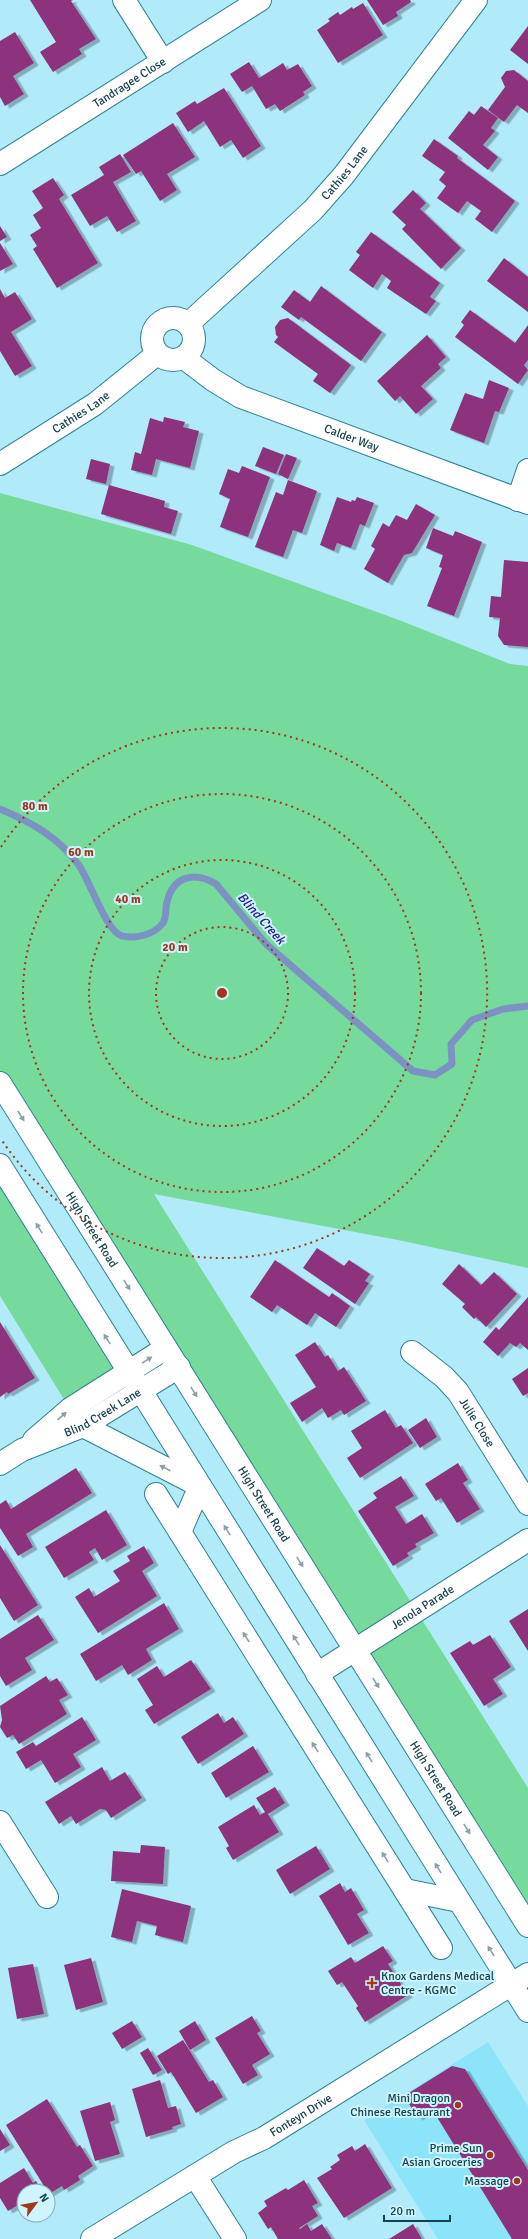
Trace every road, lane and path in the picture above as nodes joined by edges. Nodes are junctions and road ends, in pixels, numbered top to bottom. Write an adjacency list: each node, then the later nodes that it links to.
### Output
1 (124, 0): 4 (street)
2 (260, 0): 4 (street, Tandragee Close)
3 (476, 0): 6 (street, Cathies Lane)
4 (163, 62): 5 (street, Tandragee Close)
5 (0, 164)
6 (188, 324): 7 (street); 8 (street)
7 (157, 354): 8 (street); 9 (street, Cathies Lane)
8 (184, 358): 11 (street, Calder Way)
9 (0, 464)
10 (528, 470): 11 (street)
11 (523, 502)
12 (0, 1083): 14 (street, High Street Road, one-way to 14)
13 (0, 1165): 17 (street, one-way to 13)
14 (166, 1348): 16 (street, High Street Road); 17 (street, Blind Creek Lane, one-way to 14)
15 (412, 1352): 24 (street, Julie Close)
16 (178, 1367): 18 (street, Blind Creek Lane); 27 (street, High Street Road, one-way to 27)
17 (128, 1372): 18 (street); 20 (street, Blind Creek Lane, one-way to 17)
18 (141, 1392): 19 (street, Blind Creek Lane); 22 (street)
19 (83, 1426): 20 (street, Blind Creek Lane); 22 (street, one-way to 19)
20 (22, 1450): 21 (street, Blind Creek Lane)
21 (0, 1464)
22 (200, 1486): 25 (street); 28 (street, one-way to 22)
23 (156, 1494): 25 (street)
24 (528, 1504)
25 (180, 1532): 30 (street, one-way to 25)
26 (528, 1540): 27 (street, Jenola Parade)
27 (355, 1650): 28 (street, Jenola Parade); 33 (street, High Street Road, one-way to 33)
28 (317, 1674): 32 (street, one-way to 28)
29 (0, 1822): 31 (street)
30 (405, 1890): 32 (street); 34 (street)
31 (47, 1897)
32 (459, 1901): 35 (street, one-way to 32)
33 (528, 1926)
34 (441, 1948)
35 (520, 1979): 36 (street); 37 (street, Fonteyn Drive)
36 (528, 2011)
37 (195, 2176): 38 (street, Fonteyn Drive); 39 (street)
38 (92, 2239)
39 (235, 2239)

